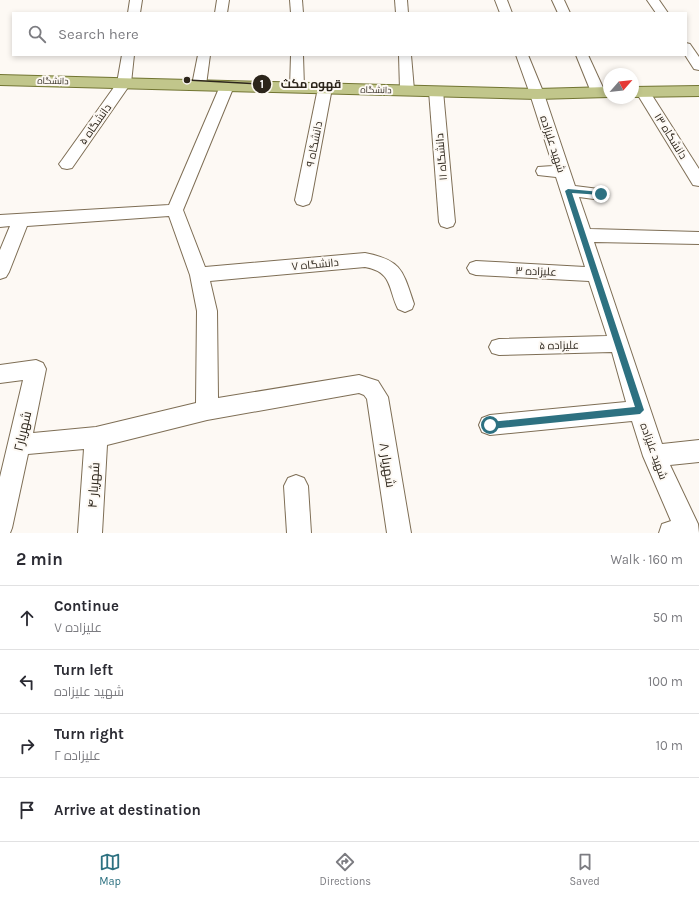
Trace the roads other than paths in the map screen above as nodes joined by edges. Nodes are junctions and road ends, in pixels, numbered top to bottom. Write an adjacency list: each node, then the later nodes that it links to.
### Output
1 (136, 0): 8 (street)
2 (223, 0): 9 (street)
3 (296, 0): 10 (street)
4 (401, 0): 11 (street)
5 (501, 0): 12 (street)
6 (558, 0): 13 (street)
7 (653, 0): 14 (street)
8 (134, 12)
9 (221, 12)
10 (296, 12)
11 (402, 12)
12 (506, 12)
13 (564, 12)
14 (661, 12)
15 (687, 48): 22 (street)
16 (128, 56): 24 (street)
17 (204, 56): 25 (street)
18 (297, 56): 27 (street)
19 (405, 56): 29 (street)
20 (522, 56): 36 (street, شهید علیزاده)
21 (583, 56): 30 (street)
22 (699, 66)
23 (0, 80): 24 (main road, دانشگاه)
24 (124, 83): 25 (main road, دانشگاه); 37 (street, دانشگاه ۵)
25 (199, 85): 26 (main road, دانشگاه)
26 (227, 86): 27 (main road, دانشگاه); 42 (street)
27 (297, 88): 28 (main road, دانشگاه)
28 (325, 88): 29 (main road, دانشگاه); 41 (street, دانشگاه ۹)
29 (407, 90): 31 (main road, دانشگاه)
30 (603, 90)
31 (436, 91): 36 (main road, دانشگاه); 45 (street, دانشگاه ۱۱)
32 (699, 91): 34 (main road)
33 (603, 92): 36 (main road, دانشگاه)
34 (639, 92)
35 (639, 93): 38 (street, دانشگاه ۱۳)
36 (537, 94): 39 (street, شهید علیزاده)
37 (67, 164)
38 (699, 181)
39 (568, 191): 40 (street); 46 (street, شهید علیزاده)
40 (601, 194)
41 (303, 200)
42 (175, 210): 43 (street); 51 (street)
43 (21, 220): 44 (street); 49 (street)
44 (0, 221)
45 (447, 222)
46 (582, 235): 47 (street); 50 (street, شهید علیزاده)
47 (699, 238)
48 (476, 268): 50 (street, علیزاده ۳)
49 (0, 272)
50 (596, 274): 53 (street, شهید علیزاده)
51 (199, 275): 52 (street, دانشگاه ۷); 56 (street)
52 (405, 304)
53 (619, 344): 54 (street, علیزاده ۵); 57 (street, شهید علیزاده)
54 (500, 346)
55 (0, 374): 60 (street, شهریار۲)
56 (207, 410): 59 (street); 67 (street, شهریار ۸)
57 (640, 410): 58 (street); 62 (street, شهید علیزاده)
58 (490, 425)
59 (96, 436): 60 (street); 65 (street, شهریار ۴)
60 (18, 445): 64 (street, شهریار۲)
61 (699, 451): 62 (street)
62 (654, 456): 68 (street, شهید علیزاده)
63 (296, 486): 66 (street)
64 (0, 528)
65 (90, 533)
66 (299, 533)
67 (399, 533)
68 (683, 533)

